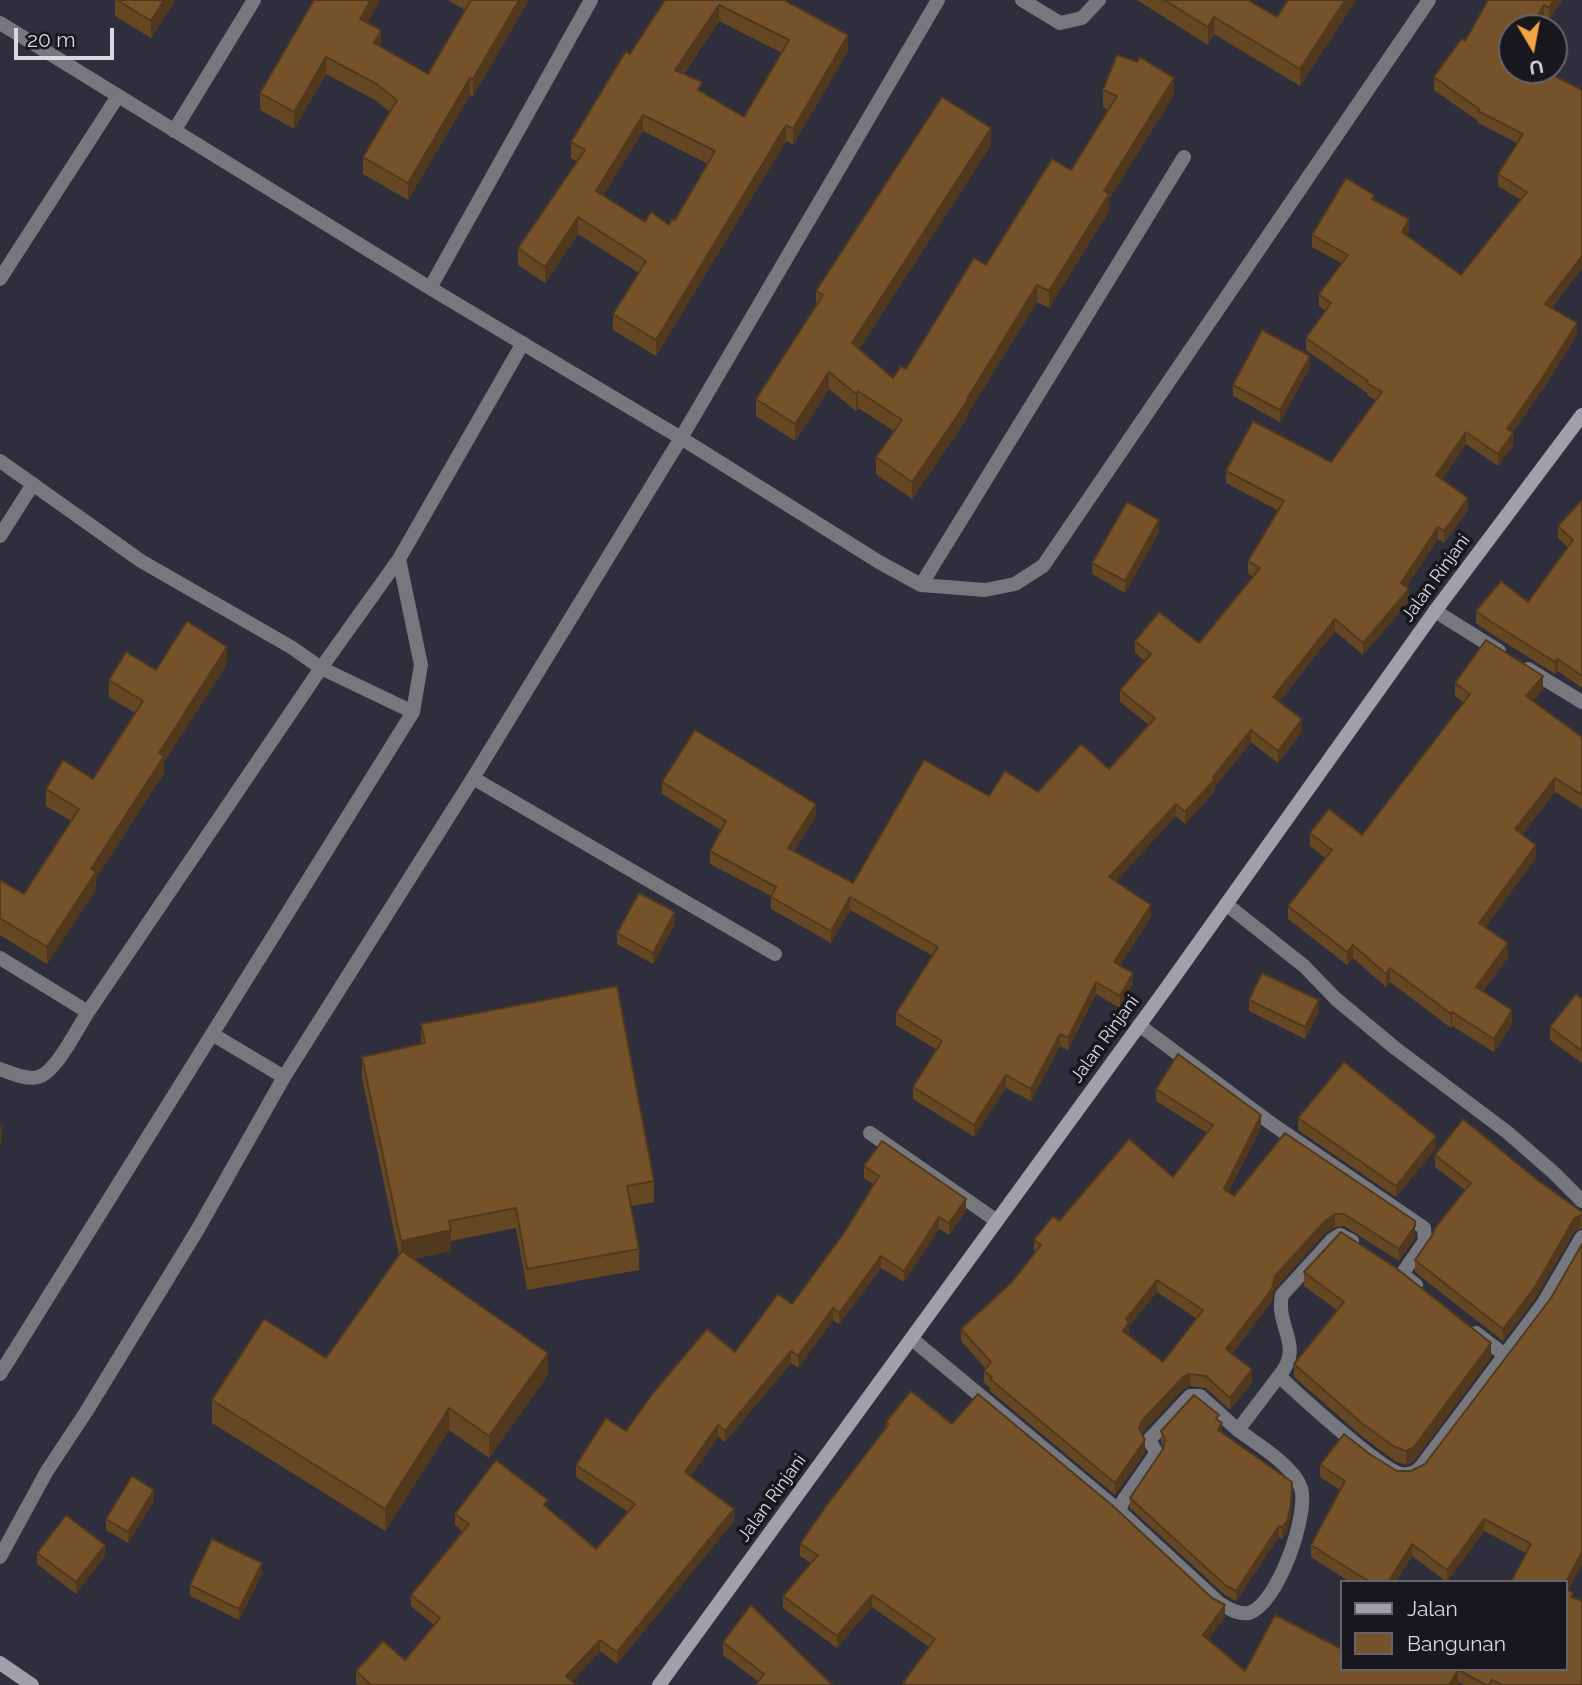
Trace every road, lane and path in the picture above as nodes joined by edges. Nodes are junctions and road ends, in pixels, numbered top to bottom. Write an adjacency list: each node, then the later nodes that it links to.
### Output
1 (254, 0): 9 (street)
2 (591, 0): 12 (street)
3 (938, 0): 15 (street)
4 (1021, 0): 5 (street)
5 (1099, 0)
6 (1429, 0): 20 (street)
7 (0, 23): 8 (street)
8 (118, 96): 9 (street); 11 (street)
9 (174, 131): 12 (street)
10 (1184, 157): 20 (street)
11 (0, 279)
12 (429, 288): 13 (street)
13 (523, 343): 15 (street); 19 (street)
14 (1582, 415): 21 (street, Jalan Rinjani)
15 (681, 438): 20 (street); 25 (street)
16 (0, 461): 17 (street)
17 (33, 484): 18 (street); 22 (street)
18 (0, 536)
19 (399, 559): 22 (street); 24 (street)
20 (921, 585)
21 (1435, 611): 23 (street); 26 (street, Jalan Rinjani)
22 (321, 668): 24 (street); 29 (street)
23 (1582, 702)
24 (413, 712): 31 (street)
25 (473, 778): 27 (street); 33 (street)
26 (1226, 904): 30 (street, Jalan Rinjani); 35 (street)
27 (775, 954)
28 (0, 958): 29 (street)
29 (88, 1012): 32 (street)
30 (1139, 1026): 36 (street, Jalan Rinjani); 39 (street)
31 (212, 1034): 33 (street); 43 (street)
32 (0, 1069)
33 (284, 1077): 47 (street)
34 (870, 1133): 36 (street)
35 (1582, 1201)
36 (997, 1221): 41 (street, Jalan Rinjani)
37 (1582, 1237): 42 (street)
38 (1364, 1249): 44 (street)
39 (1432, 1298)
40 (1462, 1321): 42 (street)
41 (912, 1339): 46 (street); 50 (street, Jalan Rinjani)
42 (1506, 1356): 44 (street)
43 (0, 1374)
44 (1279, 1376): 45 (street)
45 (1238, 1430): 46 (street); 46 (street)
46 (1119, 1511)
47 (0, 1557)
48 (0, 1663): 49 (street)
49 (32, 1685)
50 (659, 1685)

